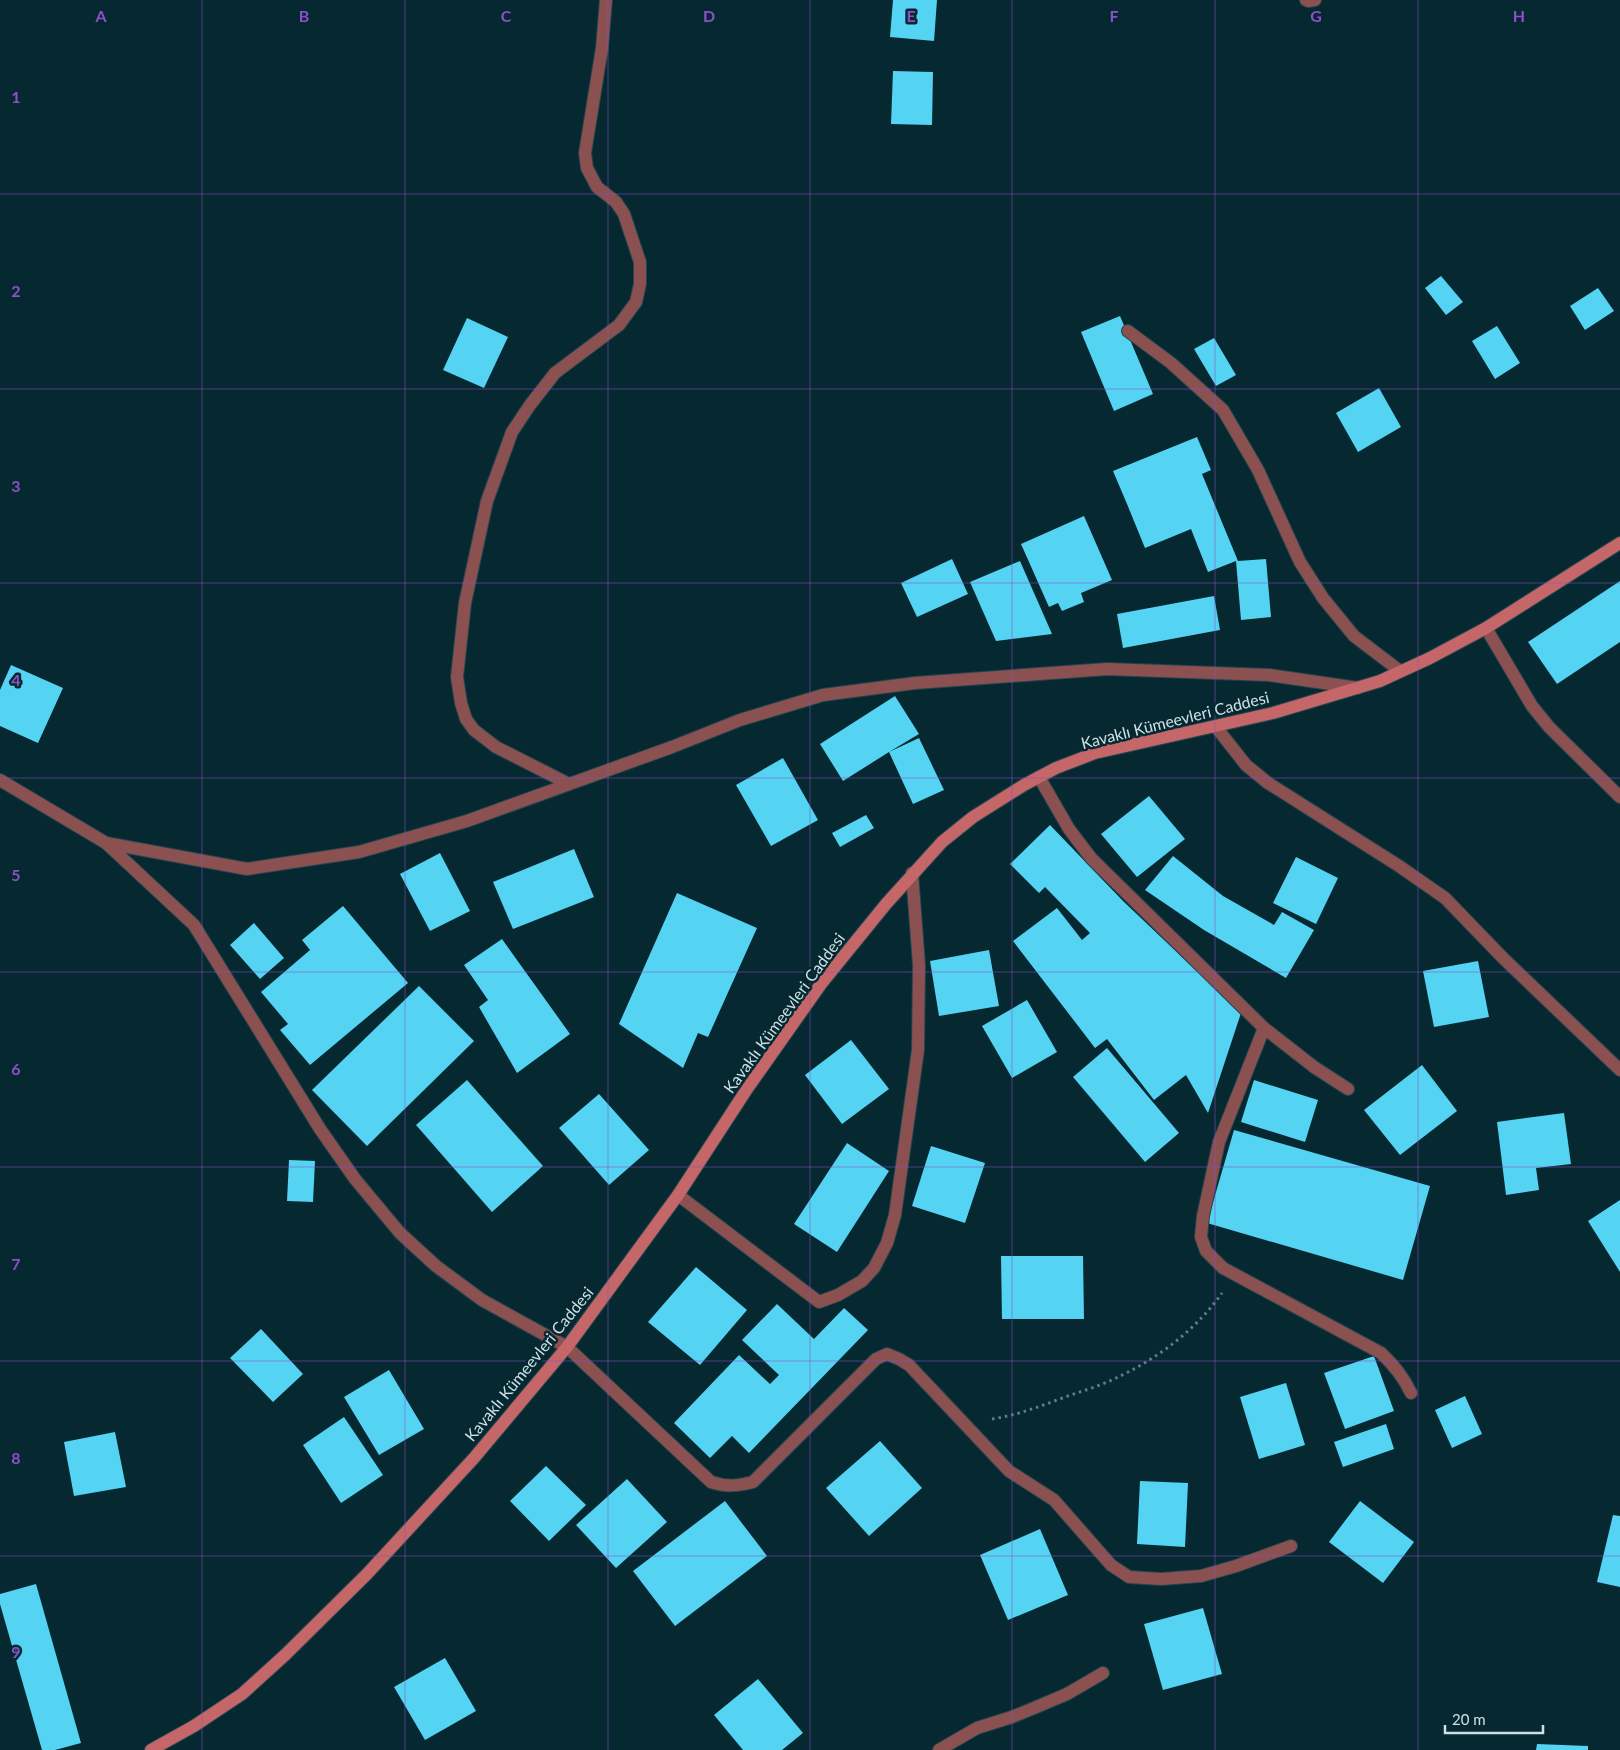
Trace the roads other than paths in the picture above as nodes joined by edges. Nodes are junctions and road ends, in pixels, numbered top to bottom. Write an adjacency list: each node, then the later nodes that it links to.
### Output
1 (606, 0): 12 (street)
2 (1306, 0): 3 (street)
3 (1315, 0)
4 (1128, 331): 7 (street)
5 (1620, 543): 6 (street, Kavaklı Kümeevleri Caddesi)
6 (1486, 628): 7 (street, Kavaklı Kümeevleri Caddesi); 13 (street)
7 (1400, 671): 8 (street, Kavaklı Kümeevleri Caddesi)
8 (1358, 688): 9 (street, Kavaklı Kümeevleri Caddesi); 12 (street)
9 (1216, 727): 10 (street, Kavaklı Kümeevleri Caddesi); 17 (street)
10 (1039, 777): 15 (street, Kavaklı Kümeevleri Caddesi); 16 (street)
11 (0, 780): 14 (street)
12 (569, 784): 14 (street)
13 (1620, 797)
14 (106, 843): 20 (street)
15 (912, 873): 19 (street, Kavaklı Kümeevleri Caddesi); 19 (street)
16 (1264, 1028): 18 (street); 21 (street)
17 (1620, 1070)
18 (1348, 1089)
19 (678, 1195): 20 (street, Kavaklı Kümeevleri Caddesi)
20 (568, 1347): 22 (street); 24 (street, Kavaklı Kümeevleri Caddesi)
21 (1410, 1393)
22 (1291, 1546)
23 (1103, 1673): 25 (street)
24 (151, 1750)
25 (939, 1750)

